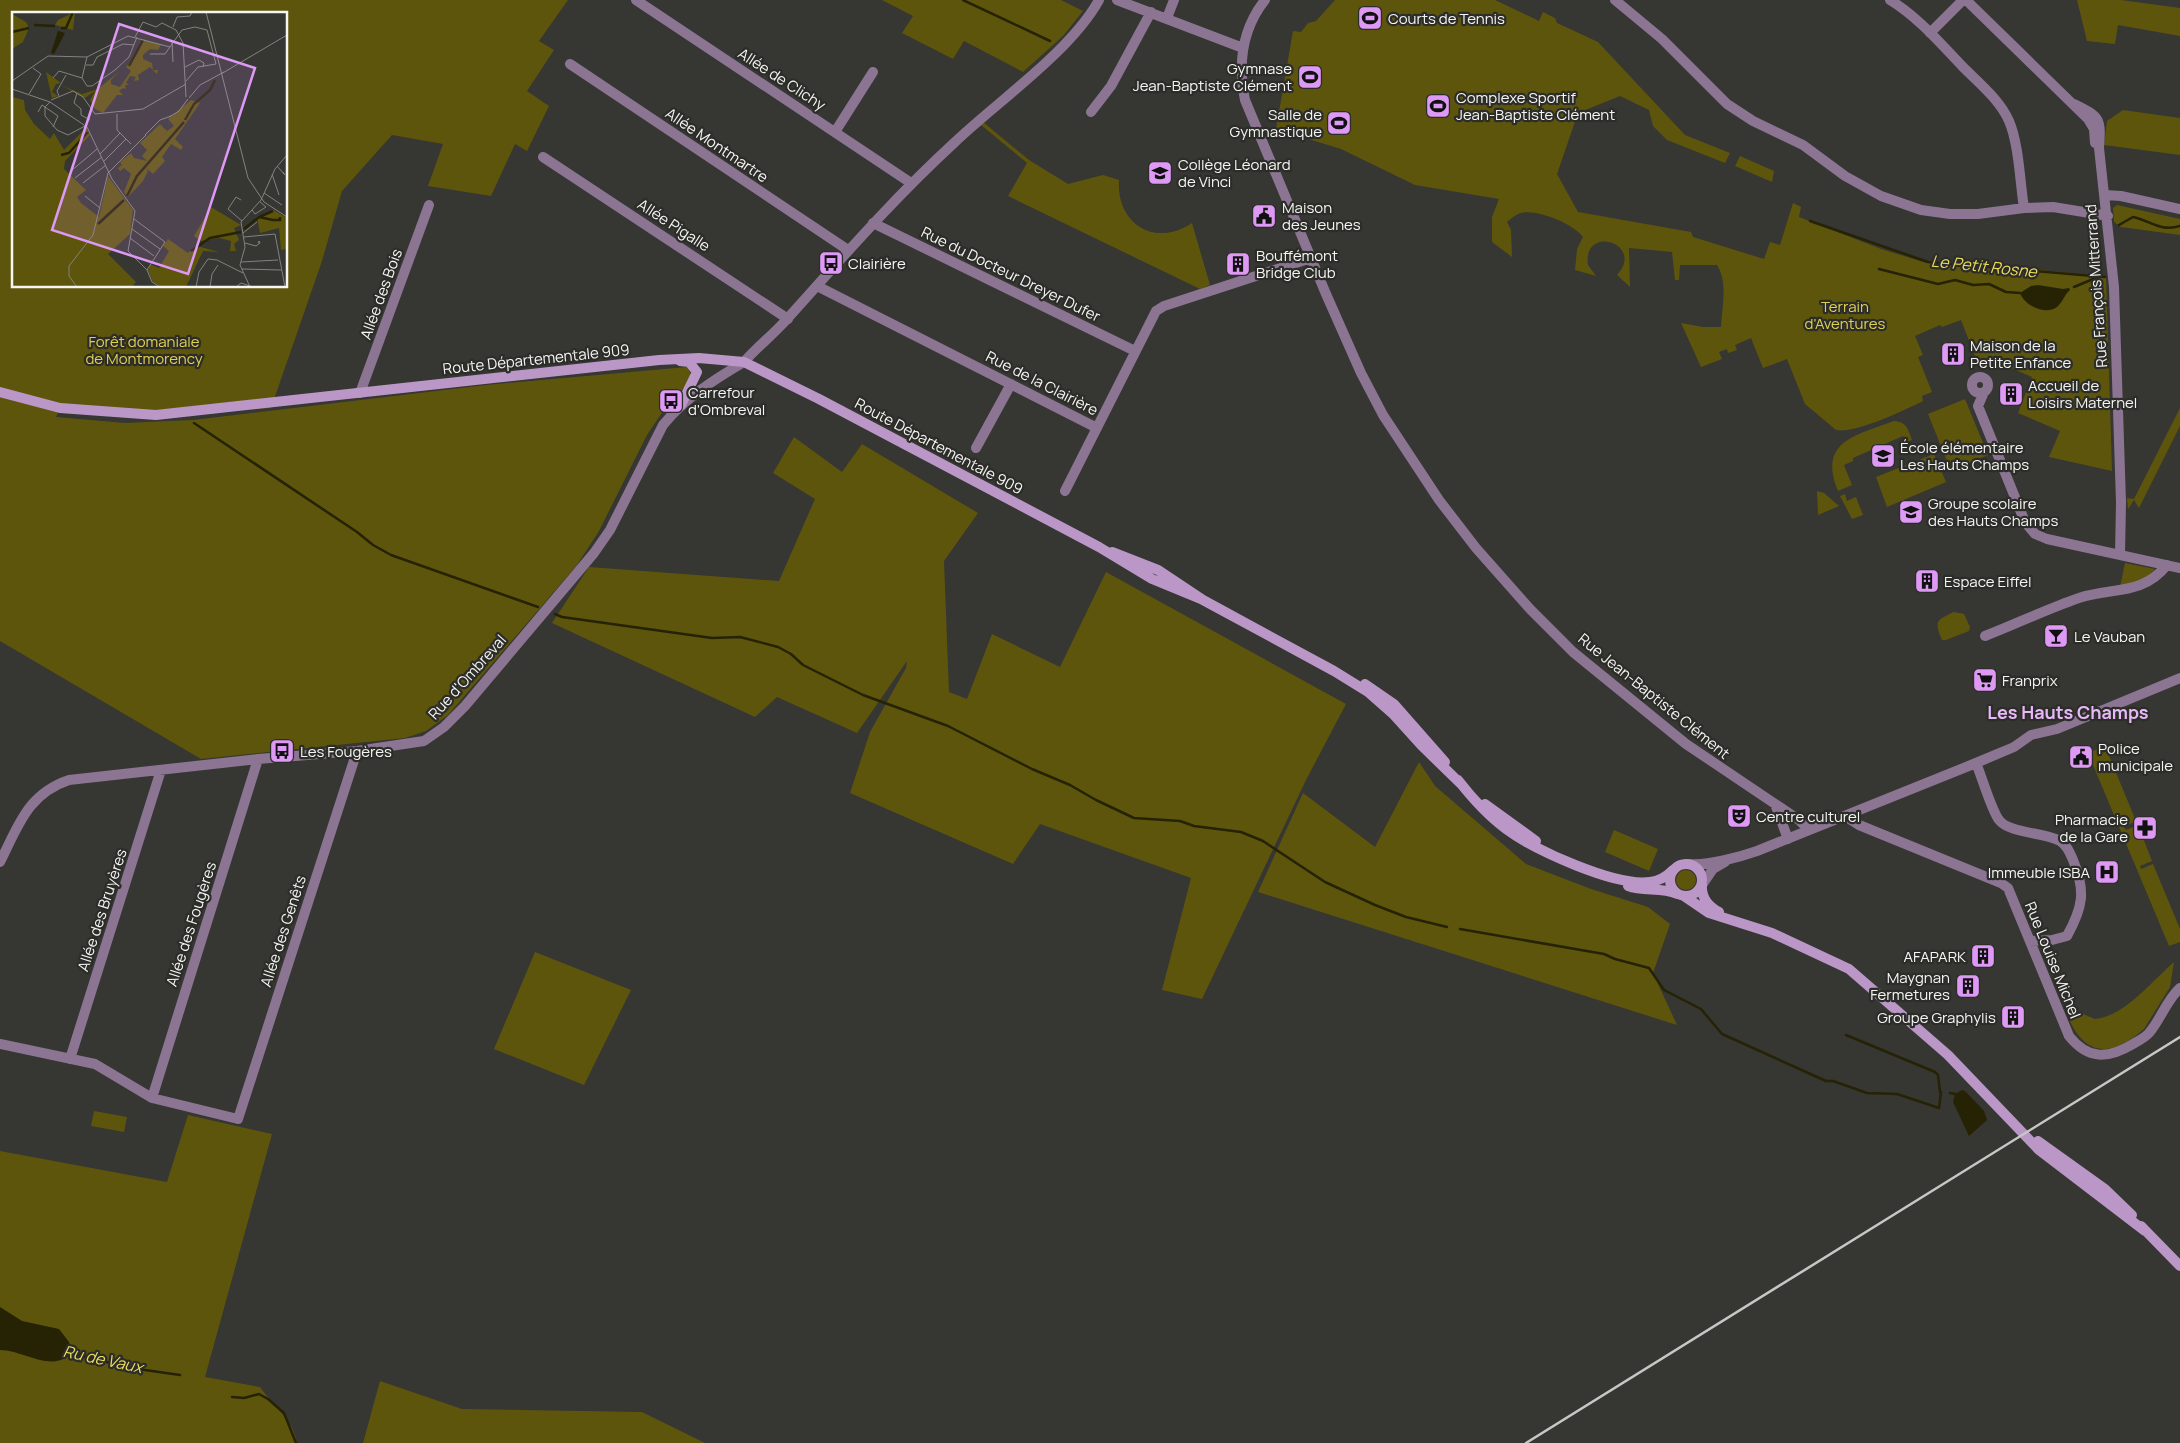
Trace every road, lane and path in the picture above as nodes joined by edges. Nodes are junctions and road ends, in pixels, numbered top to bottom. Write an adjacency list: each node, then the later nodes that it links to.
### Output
1 (636, 0): 16 (street, Allée de Clichy)
2 (1099, 0): 18 (street, Rue d'Ombreval)
3 (1117, 0): 9 (street)
4 (1174, 0): 10 (street)
5 (1265, 0): 12 (street, Rue Jean-Baptiste Clément)
6 (1615, 0): 21 (street)
7 (1890, 0): 11 (street)
8 (1965, 0): 11 (street); 19 (street, Rue François Mitterrand)
9 (1151, 12): 10 (street); 15 (street)
10 (1167, 18): 12 (street)
11 (1930, 33): 21 (street)
12 (1243, 48): 26 (street, Rue Jean-Baptiste Clément)
13 (570, 64): 25 (street, Allée Montmartre)
14 (872, 72): 16 (street)
15 (1091, 112)
16 (835, 132): 18 (street, Allée de Clichy)
17 (543, 157): 28 (street, Allée Pigalle)
18 (911, 184): 24 (street, Rue d'Ombreval)
19 (2105, 195): 22 (street); 23 (street, Rue François Mitterrand)
20 (429, 206): 35 (street, Allée des Bois)
21 (2024, 208): 23 (street)
22 (2180, 209)
23 (2108, 216): 40 (street, Rue François Mitterrand)
24 (873, 223): 25 (street, Rue d'Ombreval); 29 (street, Rue du Docteur Dreyer Dufer)
25 (848, 250): 27 (street, Rue d'Ombreval)
26 (1311, 258): 29 (street, Rue de la Clairière); 49 (street, Rue Jean-Baptiste Clément)
27 (817, 286): 28 (street, Rue d'Ombreval); 32 (street, Rue de la Clairière)
28 (788, 319): 31 (street, Rue d'Ombreval)
29 (1135, 351): 37 (street, Rue de la Clairière)
30 (659, 360): 31 (main road, Route Départementale 909); 35 (main road, Route Départementale 909); 36 (main road)
31 (744, 362): 36 (street, Rue d'Ombreval); 59 (main road, Route Départementale 909)
32 (1011, 384): 37 (street, Rue de la Clairière); 38 (street)
33 (0, 392): 35 (main road, Route Départementale 909)
34 (1984, 392): 40 (street)
35 (360, 393)
36 (681, 405): 45 (street, Rue d'Ombreval)
37 (1097, 428): 39 (street)
38 (976, 448)
39 (1065, 491)
40 (2120, 555): 41 (street)
41 (2167, 565): 42 (street); 43 (street)
42 (2180, 568)
43 (1986, 636)
44 (2180, 678): 47 (street)
45 (356, 751): 46 (street, Rue d'Ombreval); 67 (street, Allée des Genêts)
46 (258, 759): 48 (street, Rue d'Ombreval); 67 (street, Allée des Fougères)
47 (1976, 763): 50 (street); 63 (street)
48 (161, 770): 56 (street, Rue d'Ombreval); 66 (street, Allée des Bruyères)
49 (1775, 803): 52 (street, Rue Jean-Baptiste Clément); 54 (street)
50 (1859, 810): 51 (street); 53 (street, Rue Louise Michel)
51 (1845, 816): 52 (street); 53 (street, Rue Louise Michel)
52 (1809, 830): 54 (street)
53 (1878, 833): 63 (street, Rue Louise Michel)
54 (1788, 839): 55 (street)
55 (1740, 857): 57 (street); 60 (street)
56 (0, 862)
57 (1688, 864): 58 (main road); 60 (main road)
58 (1673, 870): 59 (main road); 61 (main road)
59 (1600, 873): 61 (main road)
60 (1702, 885): 61 (main road); 62 (main road)
61 (1681, 895): 62 (main road)
62 (1736, 922): 68 (main road)
63 (2030, 941): 64 (street, Rue Louise Michel)
64 (2180, 988)
65 (0, 1044): 66 (street)
66 (70, 1059): 67 (street)
67 (152, 1098)
68 (2180, 1266)

